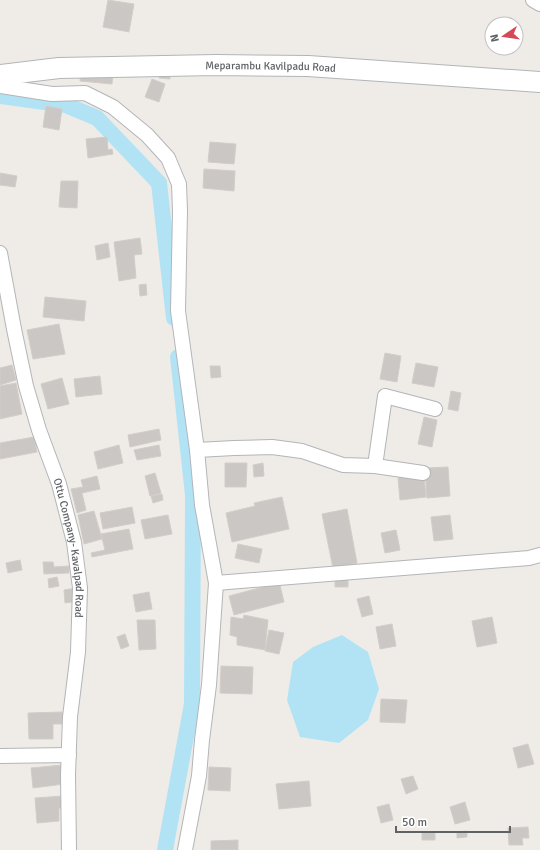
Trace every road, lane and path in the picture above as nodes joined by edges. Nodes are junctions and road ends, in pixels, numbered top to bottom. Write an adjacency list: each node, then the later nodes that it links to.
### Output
1 (533, 0): 2 (street)
2 (540, 4)
3 (0, 75): 4 (main road, Meparambu Kavilpadu Road)
4 (540, 82)
5 (0, 86): 8 (street)
6 (0, 253): 13 (street, Ottu Company- Kavalpad Road)
7 (435, 409): 9 (street)
8 (197, 450): 9 (street); 12 (street)
9 (375, 466): 10 (street)
10 (423, 473)
11 (540, 555): 12 (street)
12 (216, 583): 16 (street)
13 (69, 755): 14 (street); 15 (street, Ottu Company- Kavalpad Road)
14 (0, 756)
15 (69, 850)
16 (185, 850)

